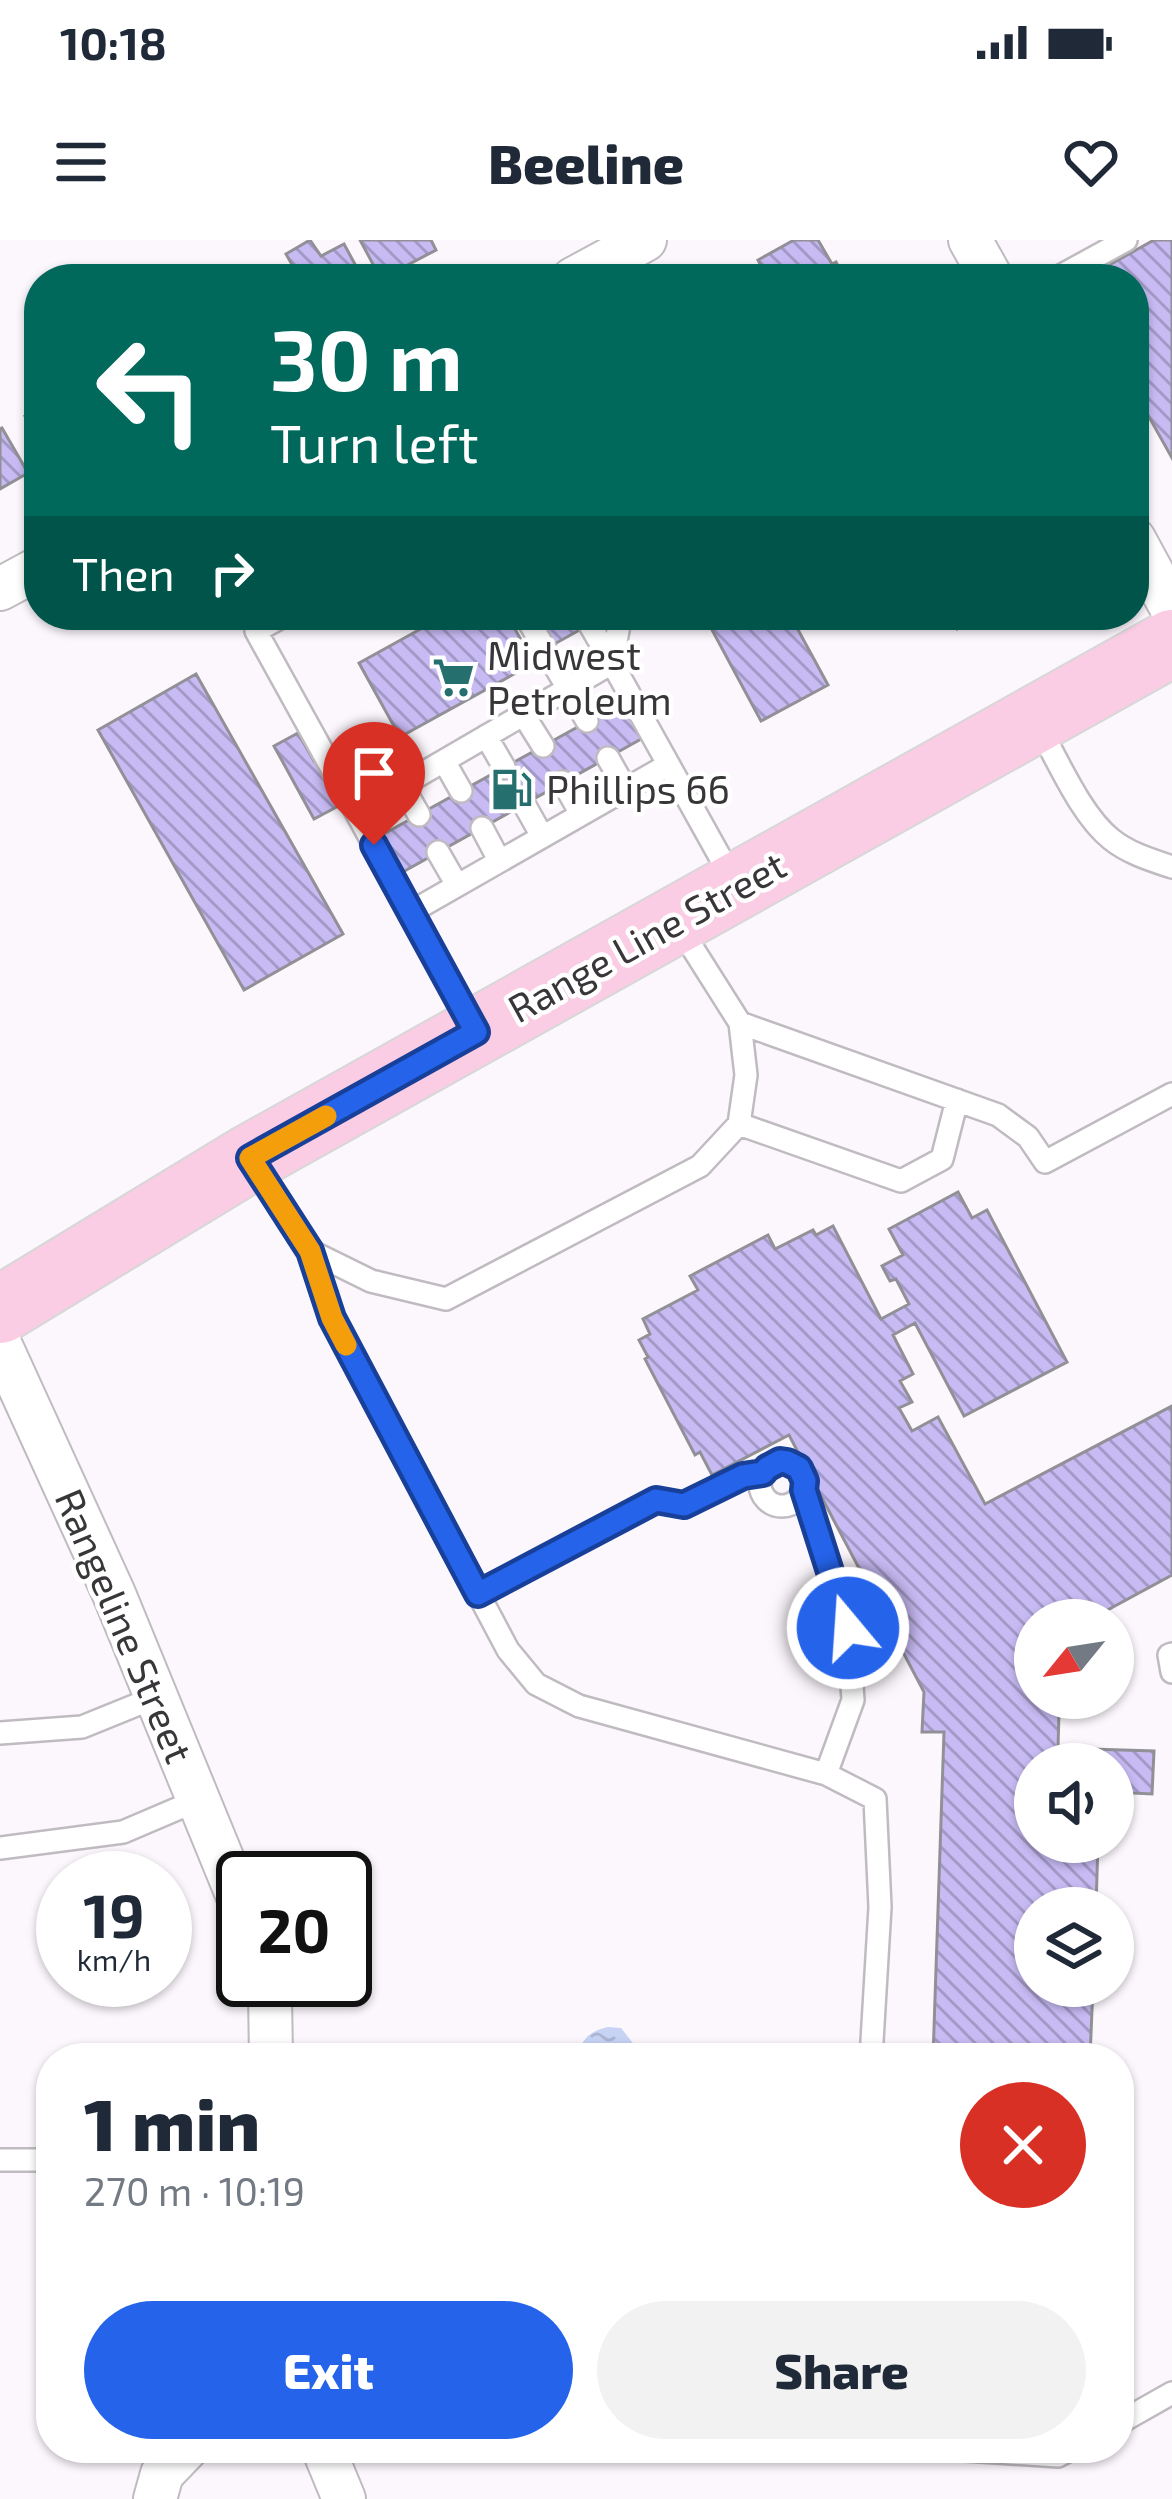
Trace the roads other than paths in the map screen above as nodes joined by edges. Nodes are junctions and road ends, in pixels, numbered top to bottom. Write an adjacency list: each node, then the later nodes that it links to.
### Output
1 (645, 240): 3 (street)
2 (1126, 240): 4 (lane)
3 (601, 264)
4 (1082, 264)
5 (1152, 556): 6 (street)
6 (1172, 609)
7 (258, 630): 28 (lane)
8 (534, 630): 13 (lane)
9 (593, 630): 12 (lane)
10 (618, 630): 12 (lane)
11 (1172, 643): 15 (main road, Range Line Street)
12 (612, 663): 13 (lane); 21 (lane)
13 (567, 688): 14 (lane); 16 (lane)
14 (523, 714): 17 (lane); 18 (lane)
15 (1035, 720): 35 (lane); 37 (main road, Range Line Street)
16 (587, 721)
17 (486, 736): 20 (lane); 22 (lane)
18 (542, 746)
19 (608, 758): 25 (lane)
20 (444, 761): 24 (lane); 26 (lane)
21 (668, 765): 25 (lane); 37 (lane)
22 (504, 767)
23 (563, 782): 29 (lane)
24 (402, 785): 28 (lane); 30 (lane)
25 (626, 788): 29 (lane)
26 (461, 791)
27 (524, 804): 32 (lane)
28 (356, 812): 38 (lane)
29 (581, 814): 32 (lane)
30 (418, 815)
31 (482, 828): 34 (lane)
32 (542, 836): 34 (lane)
33 (438, 852): 36 (lane)
34 (500, 860): 36 (lane)
35 (1172, 867)
36 (457, 885): 38 (lane)
37 (737, 887): 39 (main road, Range Line Street)
38 (412, 912): 41 (lane)
39 (675, 920): 40 (lane); 41 (main road, Range Line Street)
40 (740, 1023): 43 (lane); 44 (lane)
41 (476, 1032): 45 (main road, Range Line Street)
42 (1172, 1094): 43 (lane)
43 (957, 1100): 44 (lane)
44 (739, 1124): 46 (lane)
45 (250, 1158): 46 (lane); 47 (main road, Range Line Street)
46 (310, 1251): 51 (lane)
47 (0, 1310)
48 (0, 1344): 54 (street, Rangeline Street)
49 (763, 1473): 50 (lane); 50 (lane); 51 (lane)
50 (804, 1490): 56 (lane)
51 (478, 1594): 56 (lane)
52 (1172, 1654): 53 (lane)
53 (1172, 1672)
54 (156, 1697): 55 (lane); 57 (street, Rangeline Street)
55 (0, 1733)
56 (826, 1774): 62 (lane)
57 (198, 1800): 58 (lane); 59 (street, Rangeline Street)
58 (0, 1848)
59 (219, 1851)
60 (270, 2007): 61 (street)
61 (271, 2043)
62 (872, 2043)
63 (36, 2159): 64 (lane)
64 (0, 2160)
65 (1172, 2393): 66 (lane)
66 (1134, 2414)
67 (173, 2463): 69 (street)
68 (329, 2463): 70 (street)
69 (155, 2499)
70 (344, 2499)

